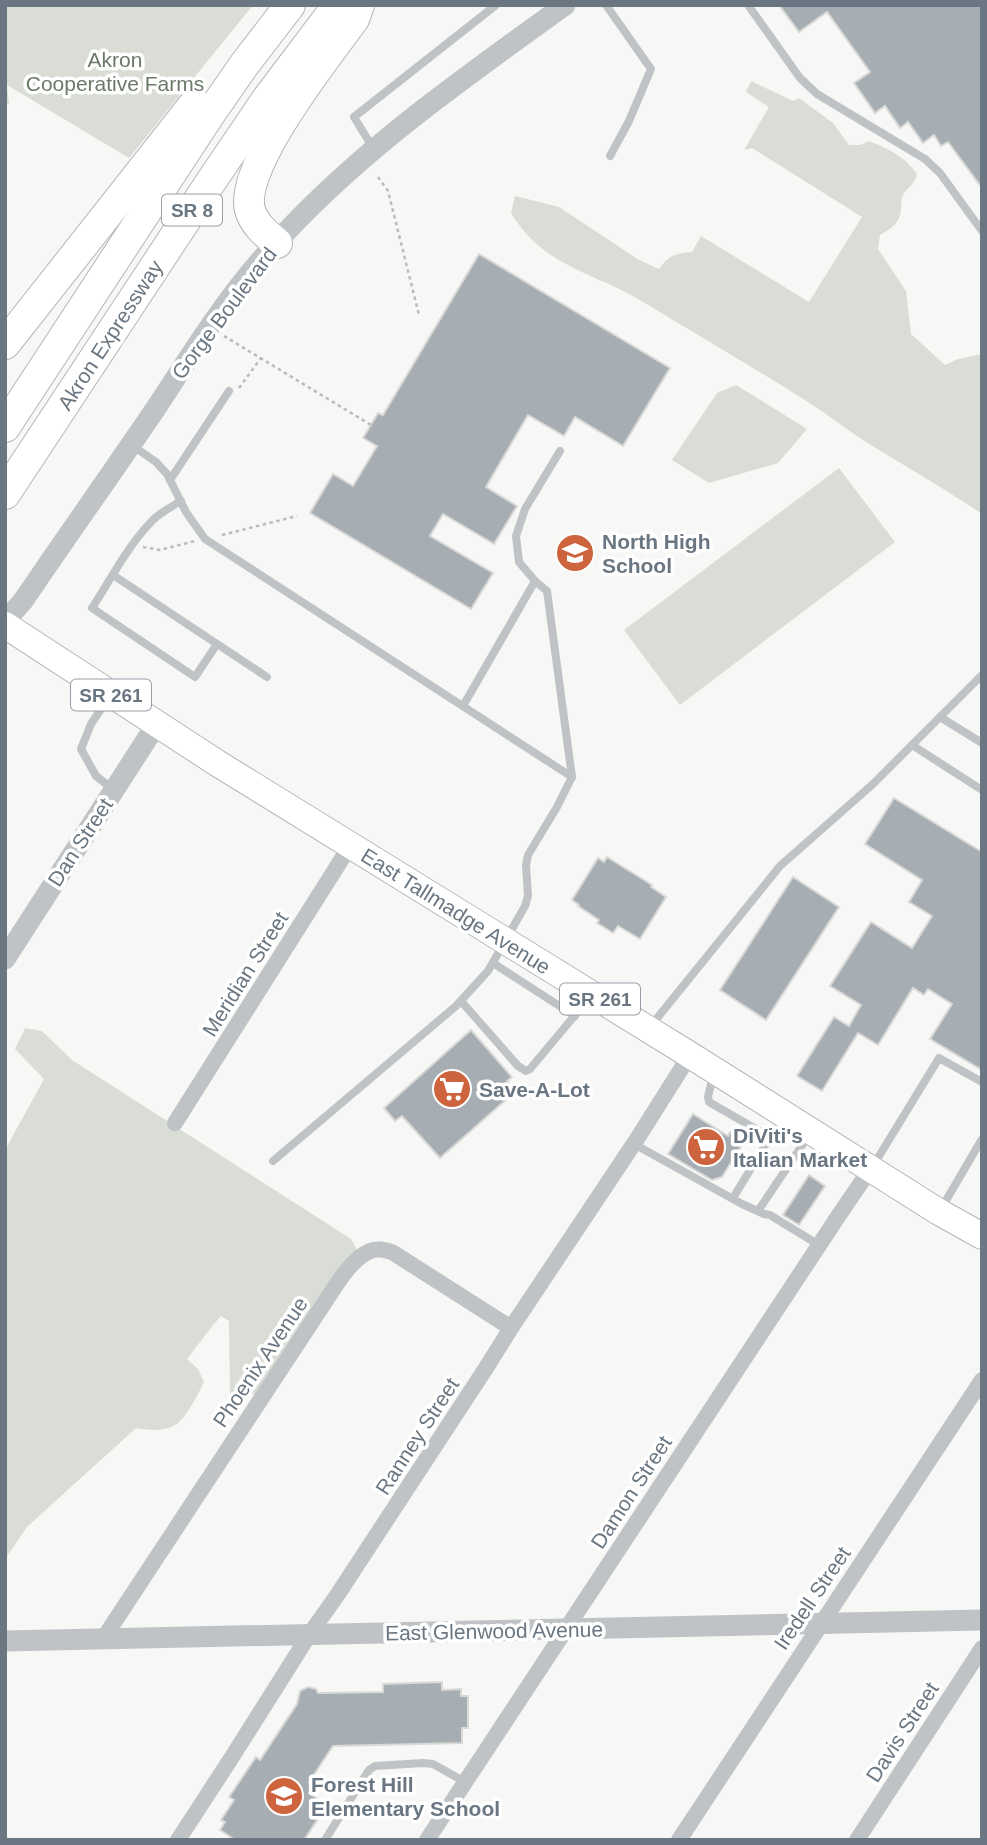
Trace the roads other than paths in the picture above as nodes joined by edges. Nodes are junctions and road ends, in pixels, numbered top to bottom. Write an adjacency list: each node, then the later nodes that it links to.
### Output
1 (290, 5): 8 (highway, Akron Expressway / SR 8)
2 (338, 5): 19 (highway, Akron Expressway / SR 8)
3 (359, 5): 12 (highway)
4 (496, 5): 9 (lane)
5 (565, 5): 9 (street, Gorge Boulevard)
6 (606, 5): 10 (lane)
7 (748, 5): 11 (lane)
8 (244, 65): 13 (highway); 15 (highway, Akron Expressway / SR 8)
9 (374, 148): 12 (street, Gorge Boulevard)
10 (610, 156)
11 (982, 231)
12 (276, 243): 16 (street, Gorge Boulevard)
13 (5, 344)
14 (229, 391): 18 (lane)
15 (5, 426)
16 (131, 444): 18 (lane); 23 (street, Gorge Boulevard)
17 (560, 452): 22 (lane)
18 (170, 480): 20 (lane)
19 (5, 494)
20 (181, 501): 21 (lane); 28 (lane)
21 (114, 575): 24 (lane); 24 (lane)
22 (535, 581): 28 (lane); 33 (lane)
23 (5, 623): 27 (main road, East Tallmadge Avenue / SR 261)
24 (217, 644): 26 (lane)
25 (982, 675): 29 (lane)
26 (267, 677)
27 (111, 695): 30 (main road, East Tallmadge Avenue / SR 261); 34 (lane)
28 (463, 706): 33 (lane)
29 (940, 717): 31 (lane); 32 (lane)
30 (156, 725): 34 (street, Dan Street); 36 (main road, East Tallmadge Avenue / SR 261)
31 (982, 743)
32 (912, 745): 35 (lane); 42 (lane)
33 (572, 777): 37 (lane)
34 (114, 790): 38 (street, Dan Street)
35 (982, 790)
36 (350, 846): 37 (main road, East Tallmadge Avenue / SR 261); 47 (street, Meridian Street)
37 (499, 952): 39 (main road, East Tallmadge Avenue / SR 261); 40 (lane); 41 (lane)
38 (5, 959)
39 (590, 993): 41 (lane); 42 (main road, East Tallmadge Avenue / SR 261)
40 (461, 1002): 41 (lane); 52 (lane)
41 (575, 1016)
42 (648, 1029): 43 (main road, East Tallmadge Avenue / SR 261)
43 (690, 1055): 44 (main road, East Tallmadge Avenue / SR 261); 51 (street, Ranney Street)
44 (714, 1070): 46 (main road, East Tallmadge Avenue / SR 261); 49 (lane)
45 (982, 1082): 53 (lane)
46 (784, 1114): 48 (main road, East Tallmadge Avenue / SR 261); 49 (lane)
47 (174, 1124)
48 (812, 1131): 53 (main road, East Tallmadge Avenue / SR 261); 55 (lane)
49 (770, 1137): 54 (lane)
50 (982, 1139): 56 (lane)
51 (634, 1144): 54 (lane); 59 (street, Ranney Street)
52 (273, 1161)
53 (871, 1168): 56 (main road, East Tallmadge Avenue / SR 261); 58 (street, Damon Street)
54 (733, 1198): 55 (lane)
55 (758, 1211): 58 (lane)
56 (939, 1212): 57 (main road, East Tallmadge Avenue / SR 261)
57 (982, 1236)
58 (819, 1245): 63 (street, Damon Street)
59 (511, 1328): 64 (street, Ranney Street); 65 (street, Phoenix Avenue)
60 (982, 1380): 62 (street, Iredell Street)
61 (982, 1620): 62 (street, East Glenwood Avenue)
62 (821, 1625): 63 (street, East Glenwood Avenue); 69 (street, Iredell Street)
63 (566, 1629): 64 (street, East Glenwood Avenue); 68 (street, Damon Street)
64 (309, 1635): 65 (street, East Glenwood Avenue); 70 (street, Ranney Street)
65 (103, 1639): 66 (street, East Glenwood Avenue)
66 (5, 1641)
67 (982, 1648): 73 (street, Davis Street)
68 (465, 1782): 71 (lane); 72 (street, Damon Street)
69 (681, 1839)
70 (178, 1840)
71 (325, 1840)
72 (427, 1840)
73 (857, 1840)

